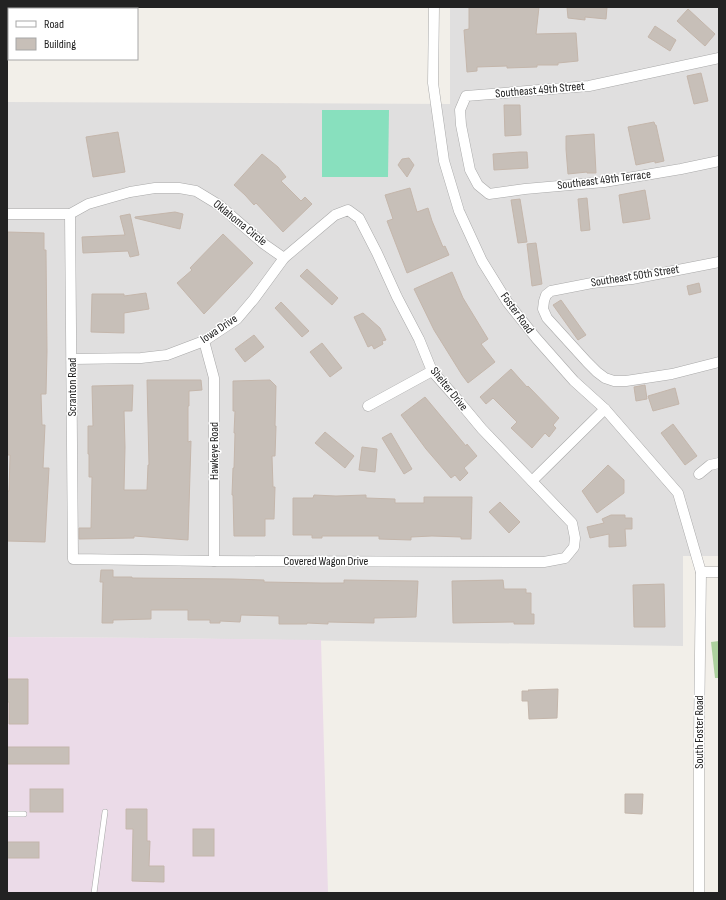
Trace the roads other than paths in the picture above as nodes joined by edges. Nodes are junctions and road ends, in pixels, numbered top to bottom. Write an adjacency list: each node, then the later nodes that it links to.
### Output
1 (434, 7): 15 (street, Foster Road)
2 (719, 58): 4 (street, Southeast 49th Street)
3 (719, 161): 4 (street, Southeast 49th Terrace)
4 (489, 194)
5 (348, 210): 8 (street, Iowa Drive); 13 (street, Shelter Drive)
6 (7, 214): 7 (street, Oklahoma Circle)
7 (70, 214): 8 (street, Oklahoma Circle); 11 (street, Scranton Road)
8 (284, 258): 10 (street, Iowa Drive)
9 (719, 262): 12 (street, Southeast 50th Street)
10 (204, 342): 11 (street, Iowa Drive); 21 (street, Hawkeye Road)
11 (72, 359): 20 (street, Scranton Road)
12 (719, 362)
13 (432, 371): 14 (street); 18 (street, Shelter Drive)
14 (368, 406)
15 (606, 409): 18 (street); 22 (street, Foster Road)
16 (719, 463): 17 (street)
17 (699, 474)
18 (532, 481): 19 (street, Shelter Drive)
19 (574, 547): 21 (street, Covered Wagon Drive)
20 (73, 559): 21 (street, Covered Wagon Drive)
21 (214, 561)
22 (701, 572): 23 (street); 28 (street, South Foster Road)
23 (719, 572)
24 (105, 812): 27 (lane)
25 (7, 814): 26 (lane)
26 (24, 814)
27 (94, 893)
28 (699, 893)

